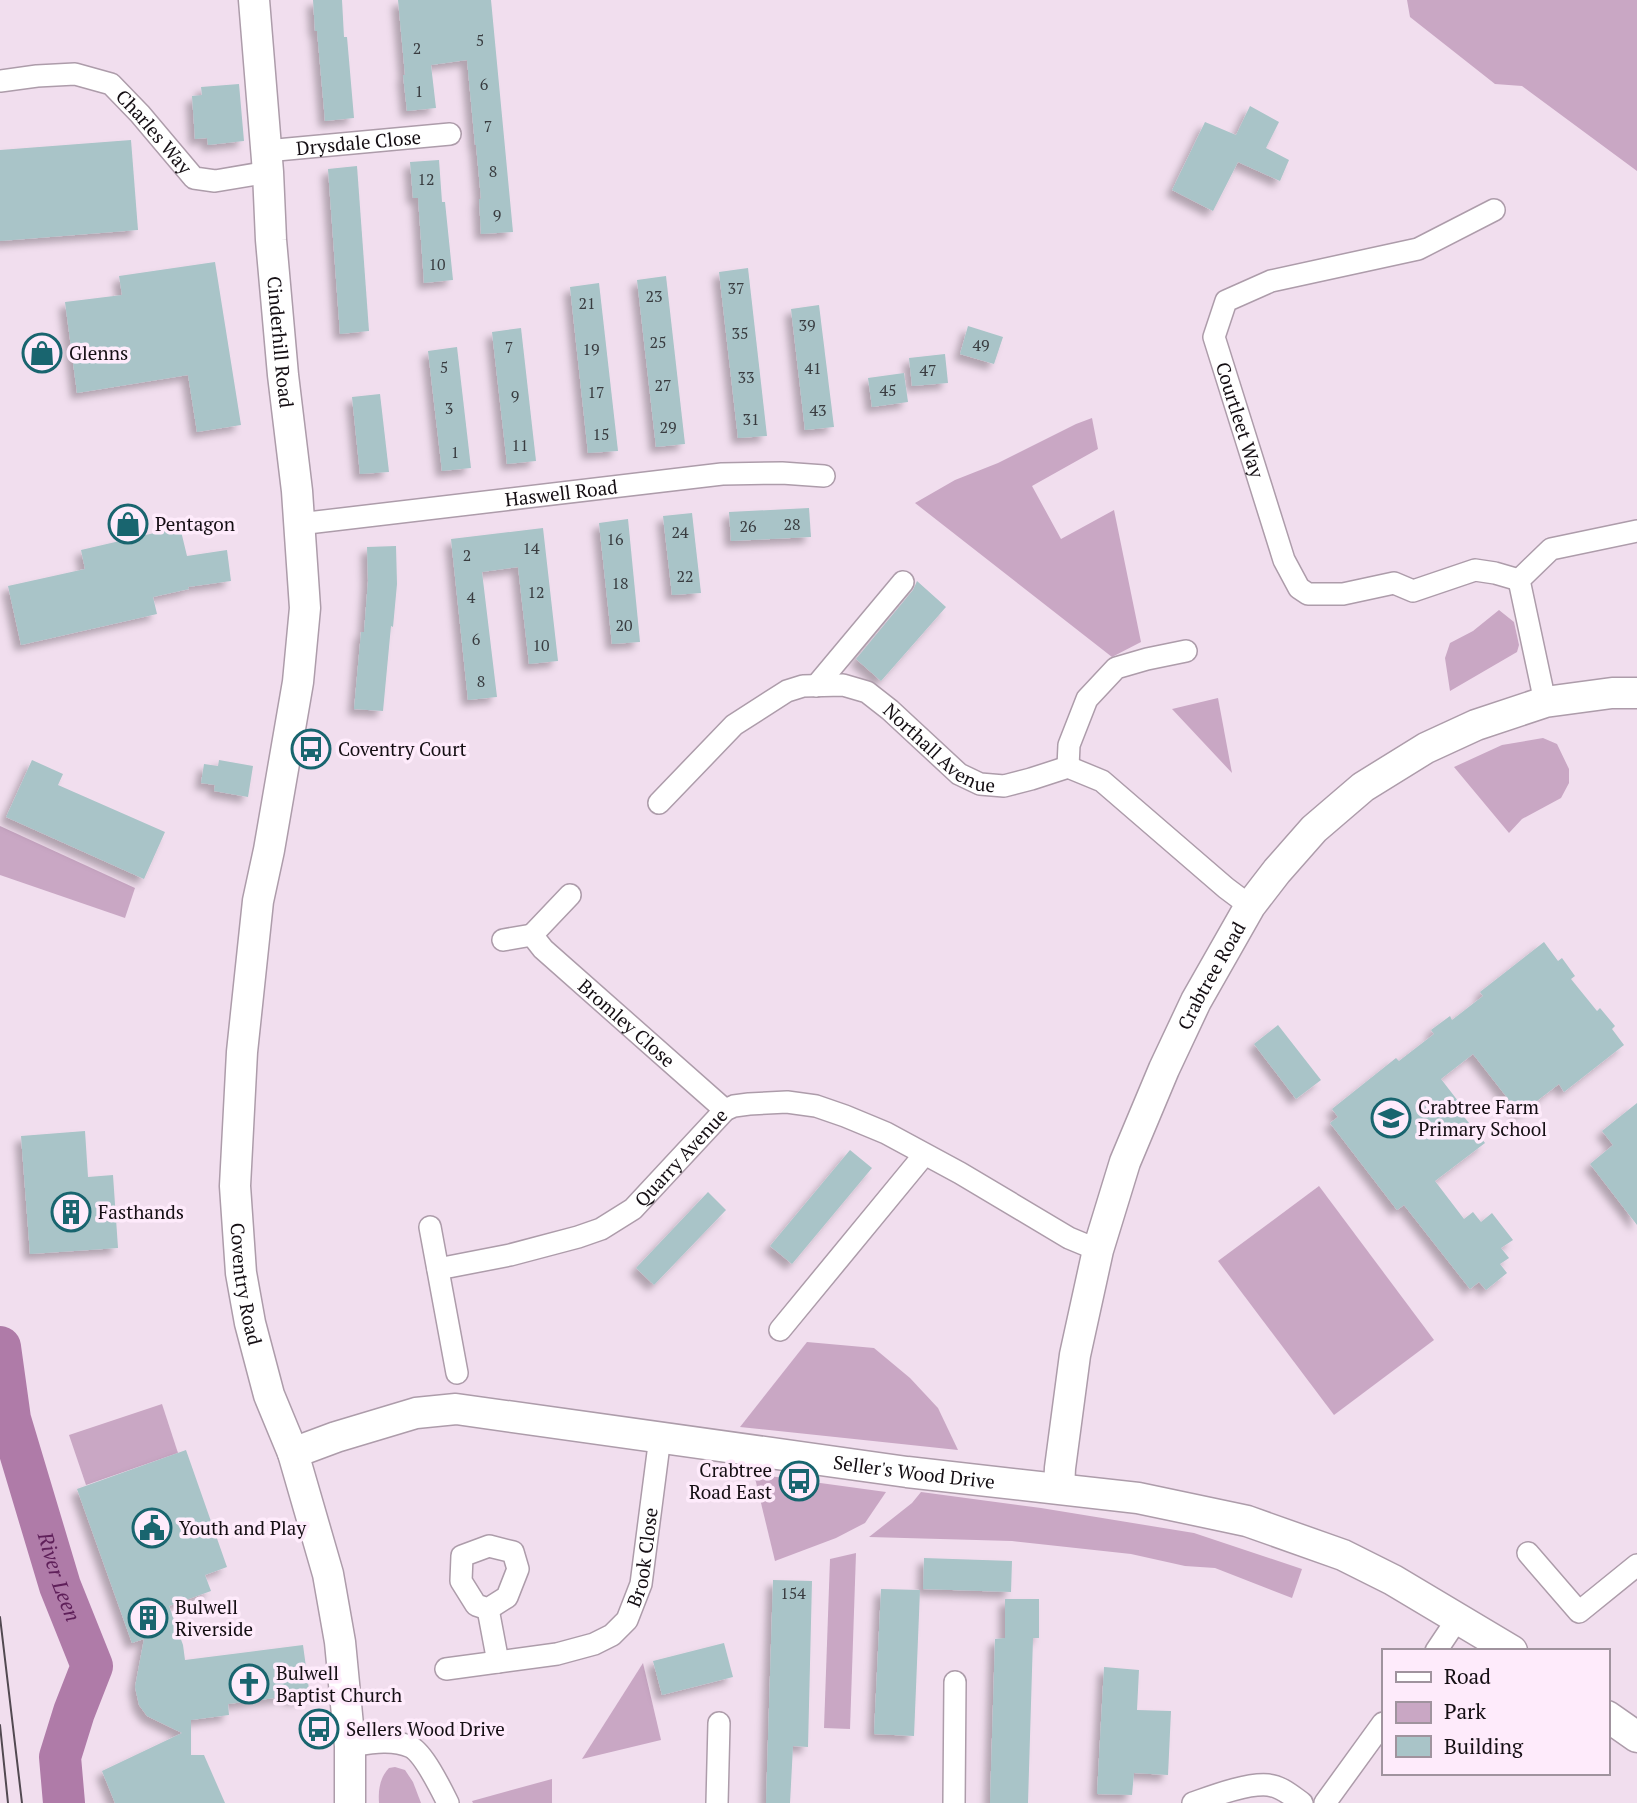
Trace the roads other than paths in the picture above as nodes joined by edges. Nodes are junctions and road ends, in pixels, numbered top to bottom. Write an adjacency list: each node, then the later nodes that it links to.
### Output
1 (254, 0): 4 (street, Cinderhill Road)
2 (0, 81): 4 (street, Charles Way)
3 (450, 134): 4 (street, Drysdale Close)
4 (267, 162): 7 (street, Cinderhill Road)
5 (1494, 209): 9 (street, Courtleet Way)
6 (824, 475): 7 (street, Haswell Road)
7 (299, 524): 12 (street, Cinderhill Road)
8 (1637, 531): 9 (street)
9 (1519, 580): 15 (street)
10 (903, 582): 13 (street)
11 (1186, 651): 16 (street)
12 (298, 682): 30 (street, Coventry Road)
13 (816, 686): 16 (street, Northall Avenue); 17 (street, Northall Avenue)
14 (1637, 692): 15 (street, Crabtree Road)
15 (1545, 702): 19 (street, Crabtree Road)
16 (1068, 767): 19 (street)
17 (659, 803)
18 (570, 895): 20 (street)
19 (1250, 906): 25 (street, Crabtree Road)
20 (533, 934): 21 (street); 22 (street, Bromley Close)
21 (503, 940)
22 (725, 1110): 23 (street, Quarry Avenue); 26 (street, Quarry Avenue)
23 (924, 1155): 25 (street, Quarry Avenue); 27 (street)
24 (430, 1227): 26 (street)
25 (1098, 1250): 31 (street, Crabtree Road)
26 (438, 1269): 28 (street)
27 (780, 1330)
28 (457, 1373)
29 (660, 1437): 30 (street, Seller's Wood Drive); 31 (street, Seller's Wood Drive); 38 (street, Brook Close)
30 (293, 1453): 45 (street, Coventry Road)
31 (1059, 1488): 35 (street, Seller's Wood Drive)
32 (1528, 1553): 33 (street)
33 (1637, 1564)
34 (488, 1609): 38 (street)
35 (1458, 1618): 36 (street); 37 (street, Seller's Wood Drive)
36 (1437, 1649)
37 (1509, 1649)
38 (498, 1662): 39 (street, Brook Close)
39 (446, 1669)
40 (955, 1682): 49 (street)
41 (1609, 1717): 44 (street)
42 (719, 1723): 48 (street)
43 (1382, 1724): 52 (street)
44 (1637, 1737)
45 (349, 1745): 46 (street, Coventry Road); 47 (street)
46 (350, 1803)
47 (448, 1803)
48 (718, 1803)
49 (954, 1803)
50 (1193, 1803): 51 (street)
51 (1302, 1803)
52 (1325, 1803)

